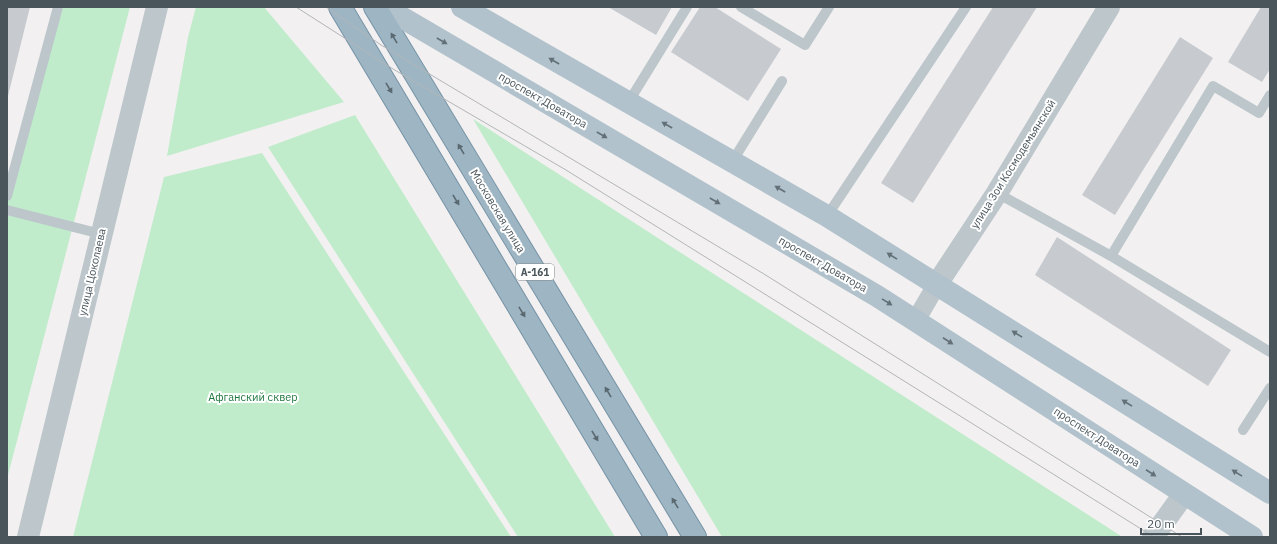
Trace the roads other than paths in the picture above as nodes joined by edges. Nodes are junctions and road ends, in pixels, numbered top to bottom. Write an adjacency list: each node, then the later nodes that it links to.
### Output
1 (58, 7): 17 (lane)
2 (157, 7): 20 (street, улица Цоколаева)
3 (340, 7): 30 (highway, А-161, one-way to 30)
4 (375, 7): 31 (highway, Московская улица / А-161, one-way to 4)
5 (384, 7): 23 (main road, проспект Доватора, one-way to 23)
6 (462, 7): 14 (main road, one-way to 6)
7 (687, 7): 14 (lane)
8 (741, 7): 9 (lane)
9 (829, 7)
10 (966, 7): 19 (lane)
11 (1109, 7): 16 (street, улица Зои Космодемьянской)
12 (782, 81): 15 (lane)
13 (1270, 95): 21 (lane)
14 (628, 103): 15 (main road, one-way to 14)
15 (732, 162): 19 (main road, one-way to 15)
16 (997, 193): 21 (lane); 22 (street, улица Зои Космодемьянской)
17 (7, 196)
18 (7, 210): 20 (lane)
19 (827, 216): 22 (main road, one-way to 19)
20 (101, 234): 29 (street, улица Цоколаева)
21 (1111, 256): 24 (lane)
22 (937, 284): 23 (street, улица Зои Космодемьянской); 27 (main road, one-way to 22)
23 (916, 320): 28 (main road, проспект Доватора, one-way to 28)
24 (1270, 352)
25 (1270, 388): 26 (lane)
26 (1243, 430)
27 (1270, 493)
28 (1184, 494): 32 (street); 33 (main road, проспект Доватора)
29 (28, 537)
30 (656, 537)
31 (695, 537)
32 (1153, 537)
33 (1252, 537)

